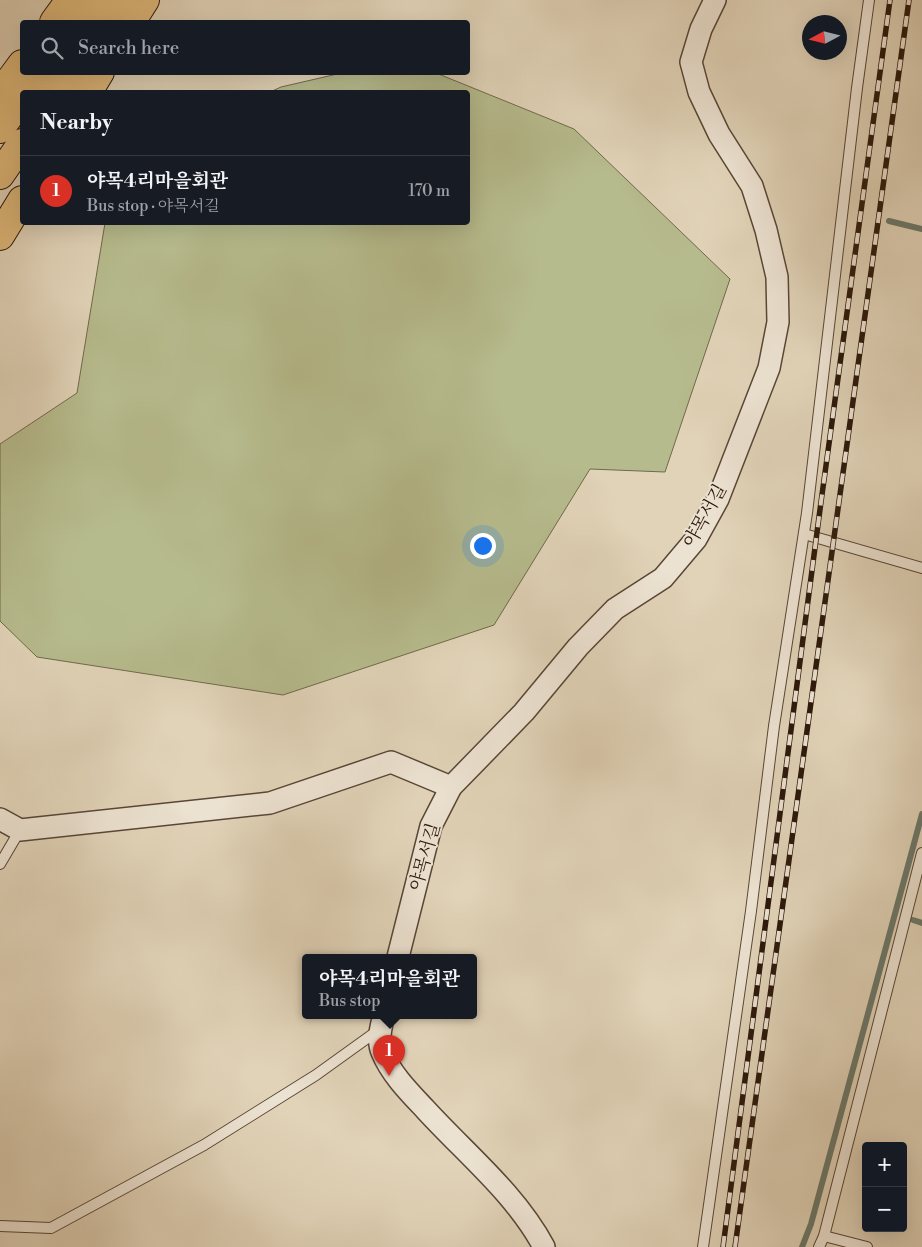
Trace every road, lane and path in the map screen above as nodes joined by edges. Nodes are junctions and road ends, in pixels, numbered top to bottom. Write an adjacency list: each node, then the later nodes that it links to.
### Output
1 (70, 0): 7 (main road)
2 (93, 0): 8 (main road)
3 (122, 0): 9 (main road)
4 (145, 0): 10 (main road)
5 (714, 0): 27 (street, 야목서길)
6 (870, 0): 25 (lane)
7 (55, 20)
8 (78, 20)
9 (107, 20)
10 (132, 20)
11 (20, 67): 18 (main road)
12 (39, 75): 15 (main road)
13 (69, 75): 16 (main road)
14 (98, 75): 17 (main road)
15 (28, 90)
16 (58, 90)
17 (89, 90)
18 (0, 94)
19 (20, 101): 20 (main road)
20 (0, 129)
21 (20, 146): 22 (main road)
22 (0, 175)
23 (20, 203): 24 (main road)
24 (0, 236)
25 (804, 534): 26 (lane); 37 (lane)
26 (922, 568)
27 (451, 787): 29 (street); 32 (street, 야목서길)
28 (0, 819): 29 (street)
29 (20, 830): 31 (lane)
30 (922, 853): 35 (lane)
31 (0, 864)
32 (399, 954)
33 (382, 1022): 34 (lane); 36 (street)
34 (0, 1226)
35 (824, 1236): 38 (lane); 39 (lane)
36 (544, 1247)
37 (703, 1247)
38 (820, 1247)
39 (867, 1247)

